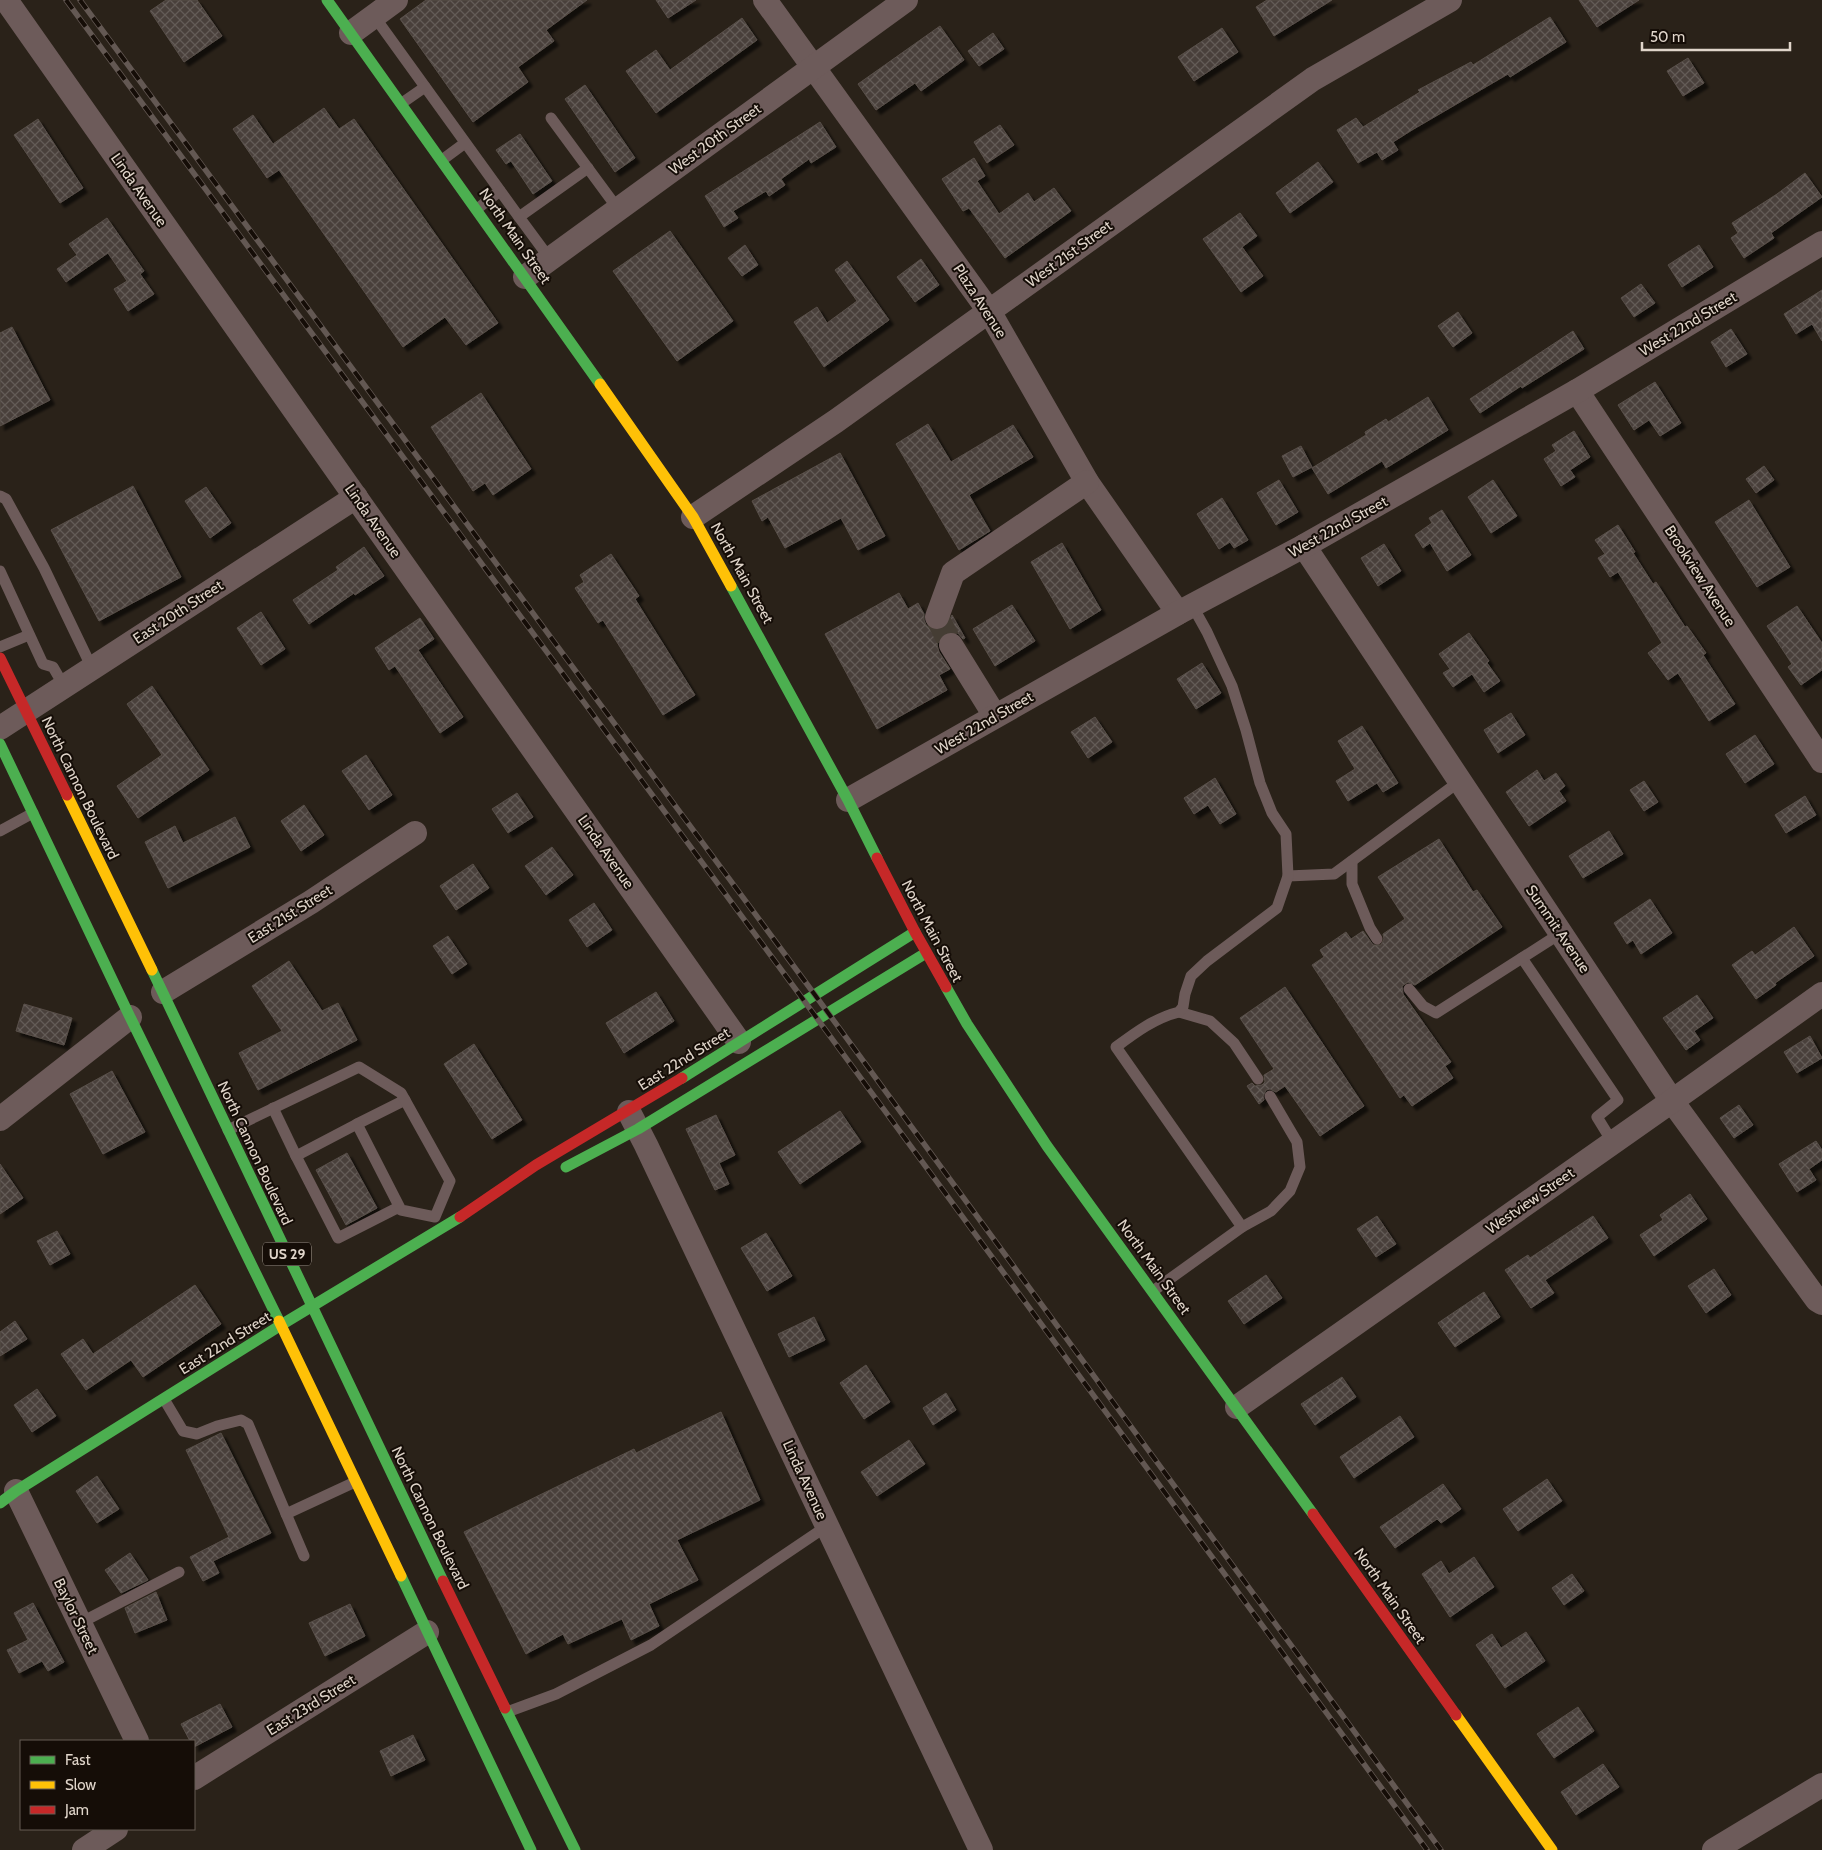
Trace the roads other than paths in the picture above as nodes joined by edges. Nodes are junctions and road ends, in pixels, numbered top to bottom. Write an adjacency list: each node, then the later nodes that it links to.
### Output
1 (6, 0): 27 (street, Linda Avenue)
2 (327, 0): 8 (main road, North Main Street)
3 (396, 0): 7 (street)
4 (765, 0): 9 (street, Plaza Avenue)
5 (906, 0): 9 (street, West 20th Street)
6 (1450, 0): 23 (street, West 21st Street)
7 (374, 16): 8 (street); 10 (lane)
8 (351, 33): 11 (main road, North Main Street)
9 (814, 67): 18 (street, West 20th Street); 23 (street, Plaza Avenue)
10 (425, 87): 11 (lane); 13 (lane)
11 (402, 103): 14 (main road, North Main Street)
12 (551, 118): 15 (lane)
13 (465, 143): 14 (lane); 16 (lane)
14 (442, 160): 17 (main road, North Main Street)
15 (588, 168): 18 (lane); 19 (lane)
16 (500, 191): 17 (lane); 19 (lane)
17 (476, 209): 22 (main road, North Main Street)
18 (618, 209): 21 (street, West 20th Street)
19 (519, 216): 21 (lane)
20 (1822, 243): 24 (street, West 22nd Street)
21 (550, 259): 22 (street, West 20th Street)
22 (525, 277): 28 (main road, North Main Street)
23 (989, 311): 25 (street, Plaza Avenue); 28 (street, West 21st Street)
24 (1577, 390): 29 (street, West 22nd Street); 43 (street, Brookview Avenue)
25 (1087, 482): 31 (street, Plaza Avenue); 32 (street)
26 (3, 497): 37 (lane)
27 (356, 497): 37 (street, East 20th Street); 61 (street, Linda Avenue)
28 (693, 517): 45 (main road, North Main Street)
29 (1304, 546): 31 (street, West 22nd Street); 44 (street, Summit Avenue)
30 (1, 575): 33 (lane)
31 (1185, 609): 40 (street, West 22nd Street); 50 (lane)
32 (936, 617)
33 (29, 634): 35 (lane); 38 (lane)
34 (951, 646): 40 (street)
35 (0, 647)
36 (0, 658): 39 (main road, North Cannon Boulevard / US 29)
37 (92, 668): 38 (street, East 20th Street)
38 (64, 686): 39 (street, East 20th Street)
39 (25, 711): 41 (street, East 20th Street); 57 (main road, North Cannon Boulevard / US 29)
40 (995, 716): 45 (street, West 22nd Street)
41 (0, 728)
42 (0, 744): 46 (main road, US 29)
43 (1822, 761)
44 (1460, 781): 49 (lane); 52 (street, Summit Avenue)
45 (848, 800): 51 (main road, North Main Street)
46 (33, 813): 47 (lane); 60 (main road, US 29)
47 (0, 832)
48 (415, 833): 57 (street, East 21st Street)
49 (1352, 861): 50 (lane); 53 (lane)
50 (1288, 876): 59 (lane)
51 (915, 932): 54 (main road, North Main Street); 61 (main road, East 22nd Street)
52 (1561, 933): 55 (lane); 65 (street, Summit Avenue)
53 (1377, 938)
54 (926, 953): 68 (main road, East 22nd Street); 80 (main road, North Main Street)
55 (1522, 958): 56 (lane); 71 (lane)
56 (1409, 989)
57 (163, 992): 70 (main road, North Cannon Boulevard / US 29)
58 (1822, 994): 65 (street, Westview Street)
59 (1179, 1012): 62 (lane); 78 (lane)
60 (130, 1017): 67 (street); 83 (main road, US 29)
61 (739, 1042): 68 (main road, East 22nd Street)
62 (1258, 1079)
63 (1270, 1096): 78 (lane)
64 (405, 1100): 66 (lane); 69 (lane); 77 (lane)
65 (1672, 1101): 71 (street, Westview Street); 81 (street, Summit Avenue)
66 (273, 1108): 70 (lane); 72 (lane)
67 (0, 1119)
68 (633, 1120): 73 (main road, East 22nd Street); 76 (main road, East 22nd Street); 89 (street, Linda Avenue)
69 (357, 1124): 72 (lane); 75 (lane)
70 (228, 1130): 82 (main road, North Cannon Boulevard / US 29)
71 (1613, 1143): 85 (street, Westview Street)
72 (296, 1156): 75 (lane)
73 (557, 1172)
74 (520, 1190): 76 (main road, East 22nd Street)
75 (399, 1207): 77 (lane)
76 (469, 1211): 79 (main road, East 22nd Street)
77 (435, 1217): 79 (lane)
78 (1242, 1227): 80 (lane)
79 (441, 1228): 82 (main road, East 22nd Street)
80 (1153, 1291): 85 (main road, North Main Street)
81 (1822, 1303)
82 (312, 1307): 83 (main road, East 22nd Street); 94 (main road, North Cannon Boulevard / US 29)
83 (281, 1325): 84 (main road, East 22nd Street); 86 (main road, US 29)
84 (164, 1399): 87 (main road, East 22nd Street); 88 (lane)
85 (1237, 1407): 103 (main road, North Main Street)
86 (356, 1482): 88 (lane); 93 (main road, US 29)
87 (8, 1497): 92 (street, Baylor Street)
88 (286, 1514): 90 (lane)
89 (827, 1526): 94 (lane); 102 (street, Linda Avenue)
90 (304, 1556)
91 (179, 1572): 92 (lane)
92 (80, 1622): 95 (street, Baylor Street)
93 (427, 1632): 96 (street, East 23rd Street); 100 (main road, US 29)
94 (507, 1712): 101 (main road, North Cannon Boulevard / US 29)
95 (137, 1740)
96 (195, 1777)
97 (1822, 1785): 104 (street)
98 (114, 1830): 99 (street)
99 (84, 1850)
100 (531, 1850)
101 (575, 1850)
102 (981, 1850)
103 (1552, 1850)
104 (1714, 1850)

